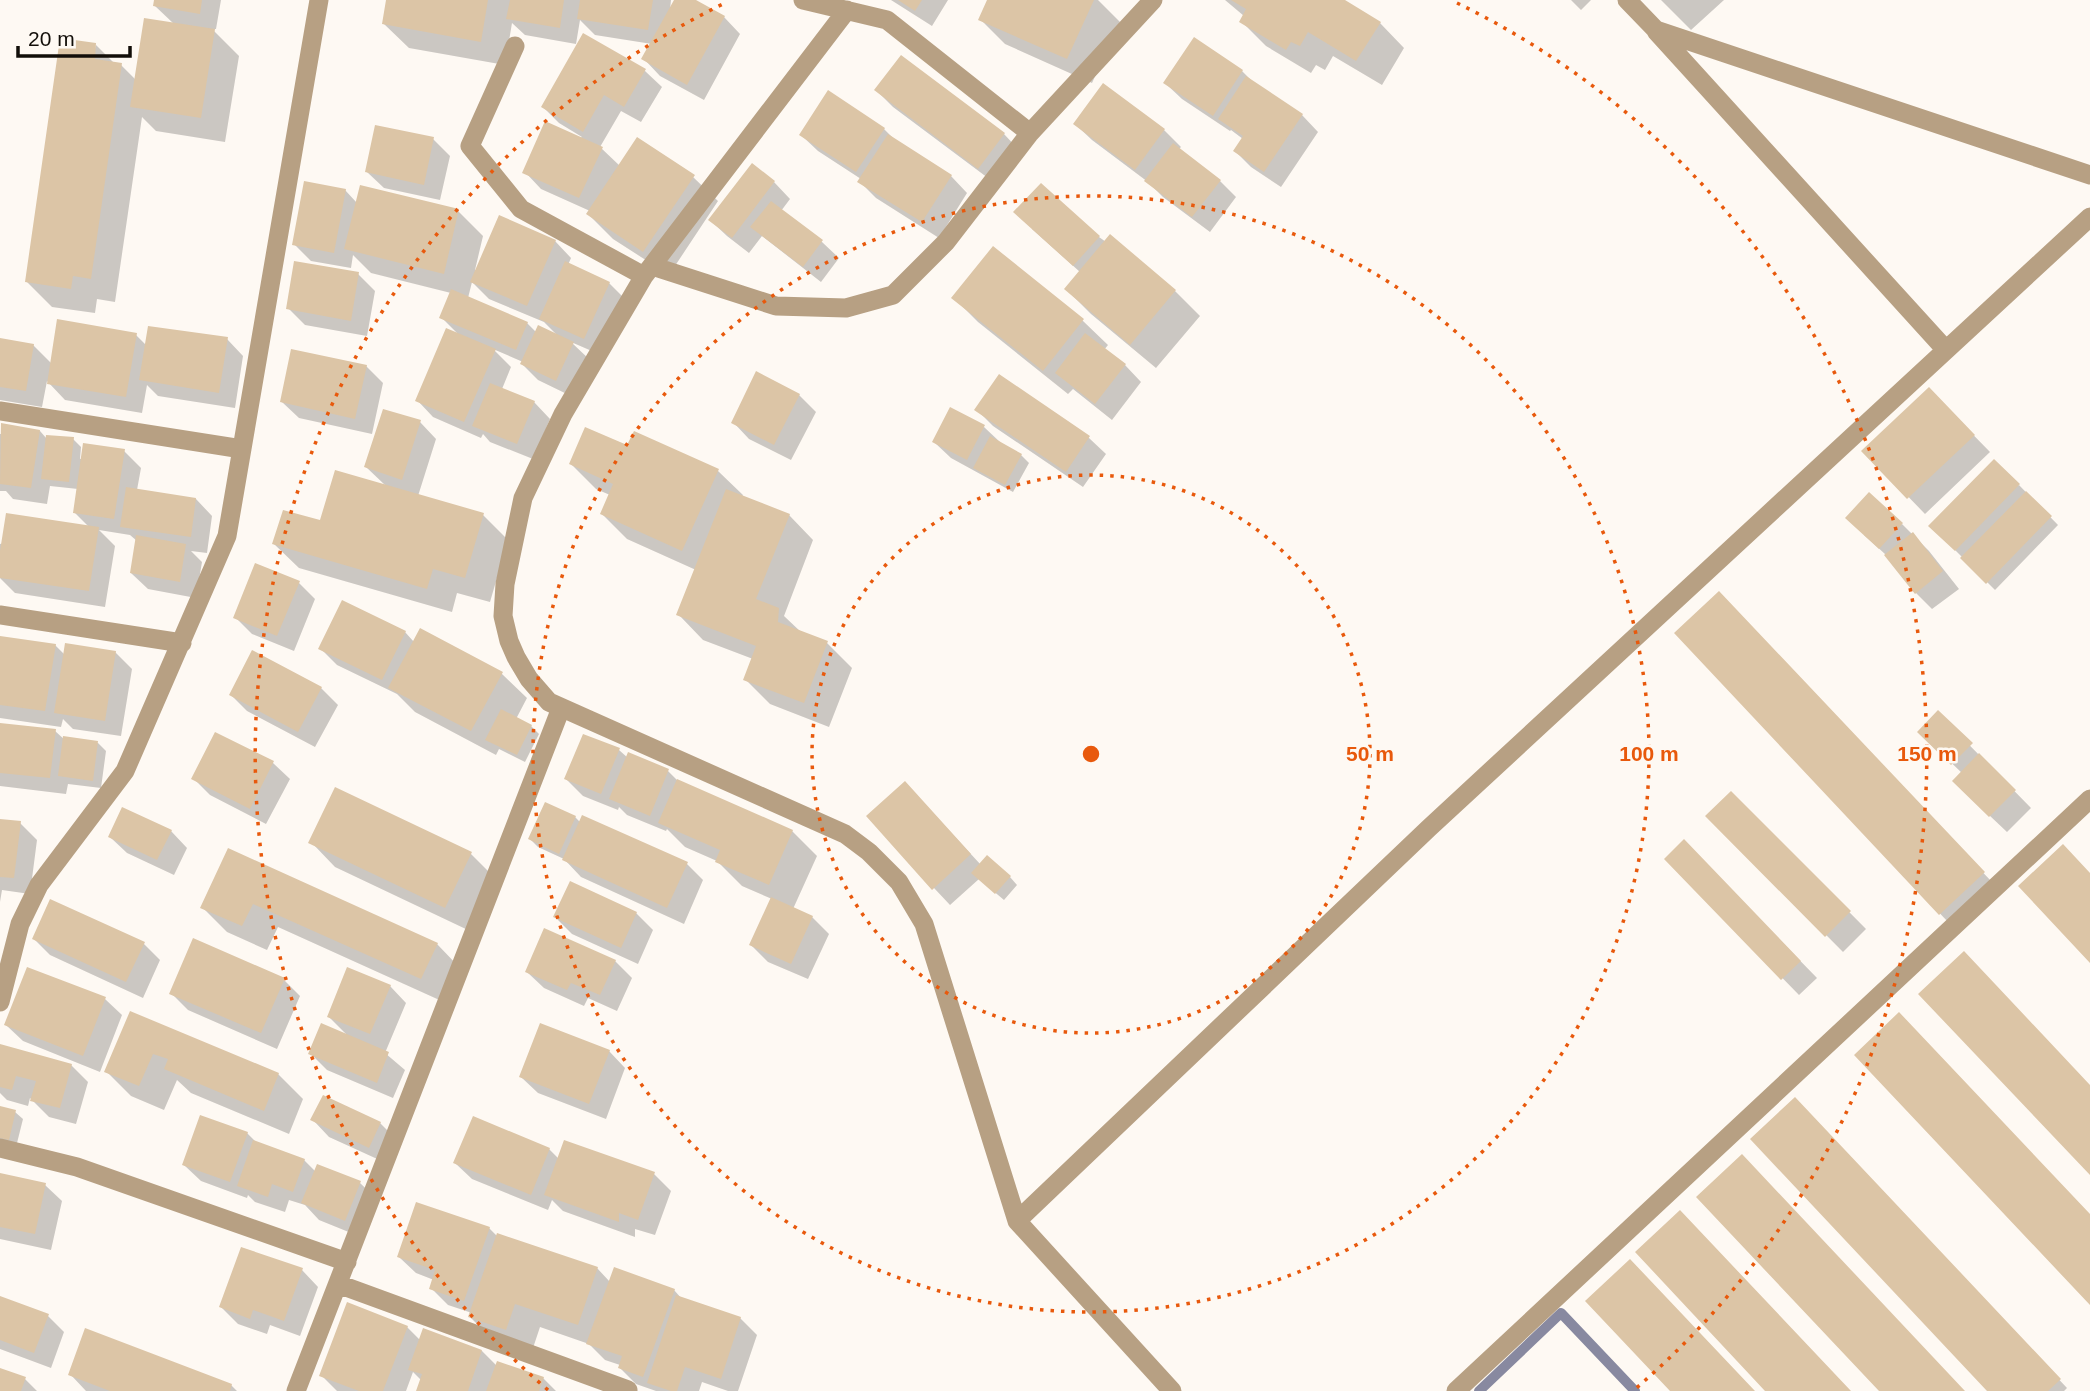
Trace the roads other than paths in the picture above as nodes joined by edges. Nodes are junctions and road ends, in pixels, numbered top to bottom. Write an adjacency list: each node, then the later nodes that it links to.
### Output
1 (318, 0): 14 (lane)
2 (803, 0): 5 (lane)
3 (1153, 0): 8 (lane)
4 (1627, 0): 6 (lane)
5 (847, 10): 8 (lane); 11 (lane)
6 (1656, 30): 9 (lane); 12 (lane)
7 (515, 47): 11 (lane)
8 (1030, 132): 11 (lane)
9 (2090, 175)
10 (2090, 216): 12 (lane)
11 (648, 271): 17 (lane)
12 (1946, 350): 23 (lane)
13 (0, 411): 14 (lane)
14 (242, 449): 16 (lane)
15 (0, 615): 16 (lane)
16 (182, 643): 20 (lane)
17 (561, 708): 23 (lane); 24 (lane)
18 (2090, 799): 29 (lane)
19 (0, 920): 20 (lane)
20 (20, 924): 21 (lane)
21 (0, 1002)
22 (0, 1148): 24 (lane)
23 (1017, 1221): 28 (lane)
24 (346, 1262): 25 (lane)
25 (338, 1284): 26 (lane); 27 (lane)
26 (628, 1390)
27 (296, 1391)
28 (1172, 1391)
29 (1456, 1391)

